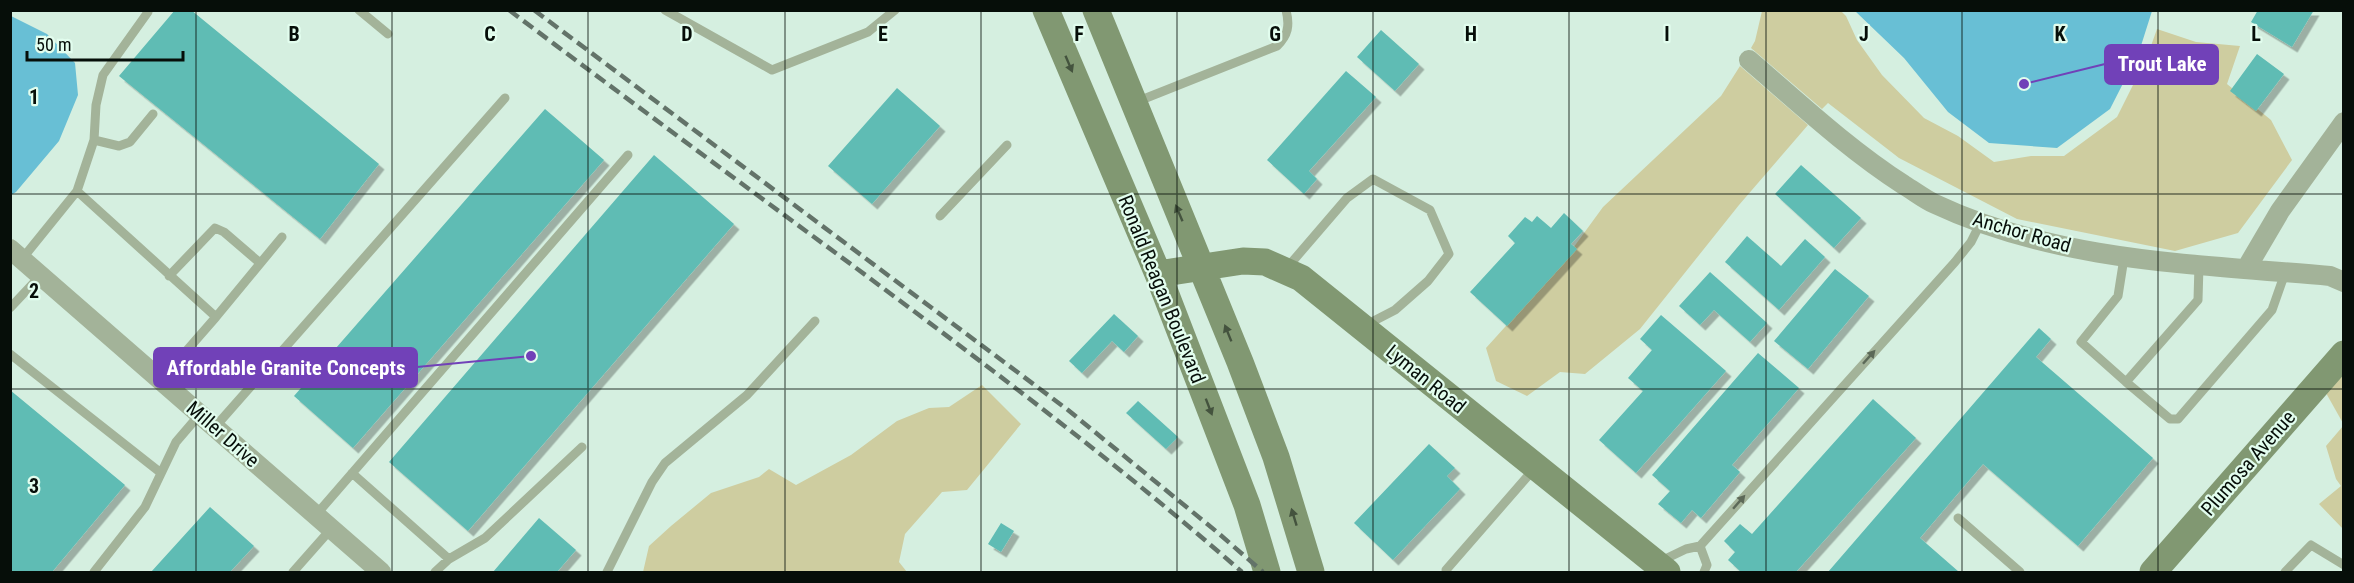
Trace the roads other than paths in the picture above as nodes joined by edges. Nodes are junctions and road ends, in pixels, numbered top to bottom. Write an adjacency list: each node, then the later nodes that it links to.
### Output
1 (359, 10): 8 (lane)
2 (665, 10): 3 (lane)
3 (896, 10)
4 (1046, 10): 29 (main road, Ronald Reagan Boulevard, one-way to 29)
5 (1096, 10): 11 (main road)
6 (1286, 10): 11 (lane)
7 (148, 12): 14 (lane)
8 (388, 34)
9 (1749, 60): 19 (street, Anchor Road)
10 (505, 98): 42 (lane)
11 (1133, 103): 25 (main road, one-way to 11)
12 (153, 114): 14 (lane)
13 (2343, 122): 26 (street)
14 (94, 140): 17 (lane)
15 (1007, 145): 18 (lane)
16 (628, 155): 46 (lane)
17 (77, 191): 21 (lane); 31 (lane)
18 (940, 216)
19 (1981, 222): 22 (street, Anchor Road); 50 (lane, one-way to 19)
20 (282, 237): 23 (lane)
21 (16, 254): 30 (street, Miller Drive)
22 (2124, 258): 24 (street, Anchor Road); 40 (lane)
23 (260, 263): 31 (lane); 34 (lane)
24 (2199, 265): 26 (street, Anchor Road); 40 (lane)
25 (1201, 267): 27 (main road, Lyman Road); 29 (main road, Lyman Road); 61 (main road, one-way to 25)
26 (2246, 269): 28 (street, Anchor Road)
27 (1284, 271): 36 (main road, Lyman Road); 36 (lane)
28 (2285, 272): 32 (street, Anchor Road); 40 (lane)
29 (1158, 274): 60 (main road, Ronald Reagan Boulevard, one-way to 60)
30 (41, 275): 33 (lane); 39 (street, Miller Drive)
31 (169, 276): 34 (lane)
32 (2343, 282)
33 (10, 308)
34 (216, 317): 39 (lane)
35 (816, 321): 59 (lane)
36 (1362, 327): 44 (main road, Lyman Road)
37 (10, 354): 45 (lane)
38 (2343, 354): 64 (main road, Plumosa Avenue)
39 (161, 380): 41 (street, Miller Drive)
40 (2126, 382)
41 (200, 414): 42 (street, Miller Drive); 45 (lane)
42 (215, 427): 47 (street, Miller Drive)
43 (582, 447): 51 (lane)
44 (1535, 467): 53 (main road, Lyman Road); 54 (lane)
45 (161, 473): 55 (lane)
46 (352, 473): 47 (lane); 51 (lane)
47 (315, 516): 49 (street, Miller Drive)
48 (1958, 519): 63 (lane)
49 (331, 530): 56 (lane); 57 (street, Miller Drive)
50 (1700, 546): 53 (lane); 62 (lane)
51 (449, 559): 58 (lane)
52 (2343, 565): 65 (lane)
53 (1661, 568)
54 (1446, 570)
55 (94, 573)
56 (293, 573)
57 (381, 573)
58 (435, 573)
59 (607, 573)
60 (1267, 573)
61 (1311, 573)
62 (1704, 573)
63 (2020, 573)
64 (2154, 573)
65 (2285, 573)

